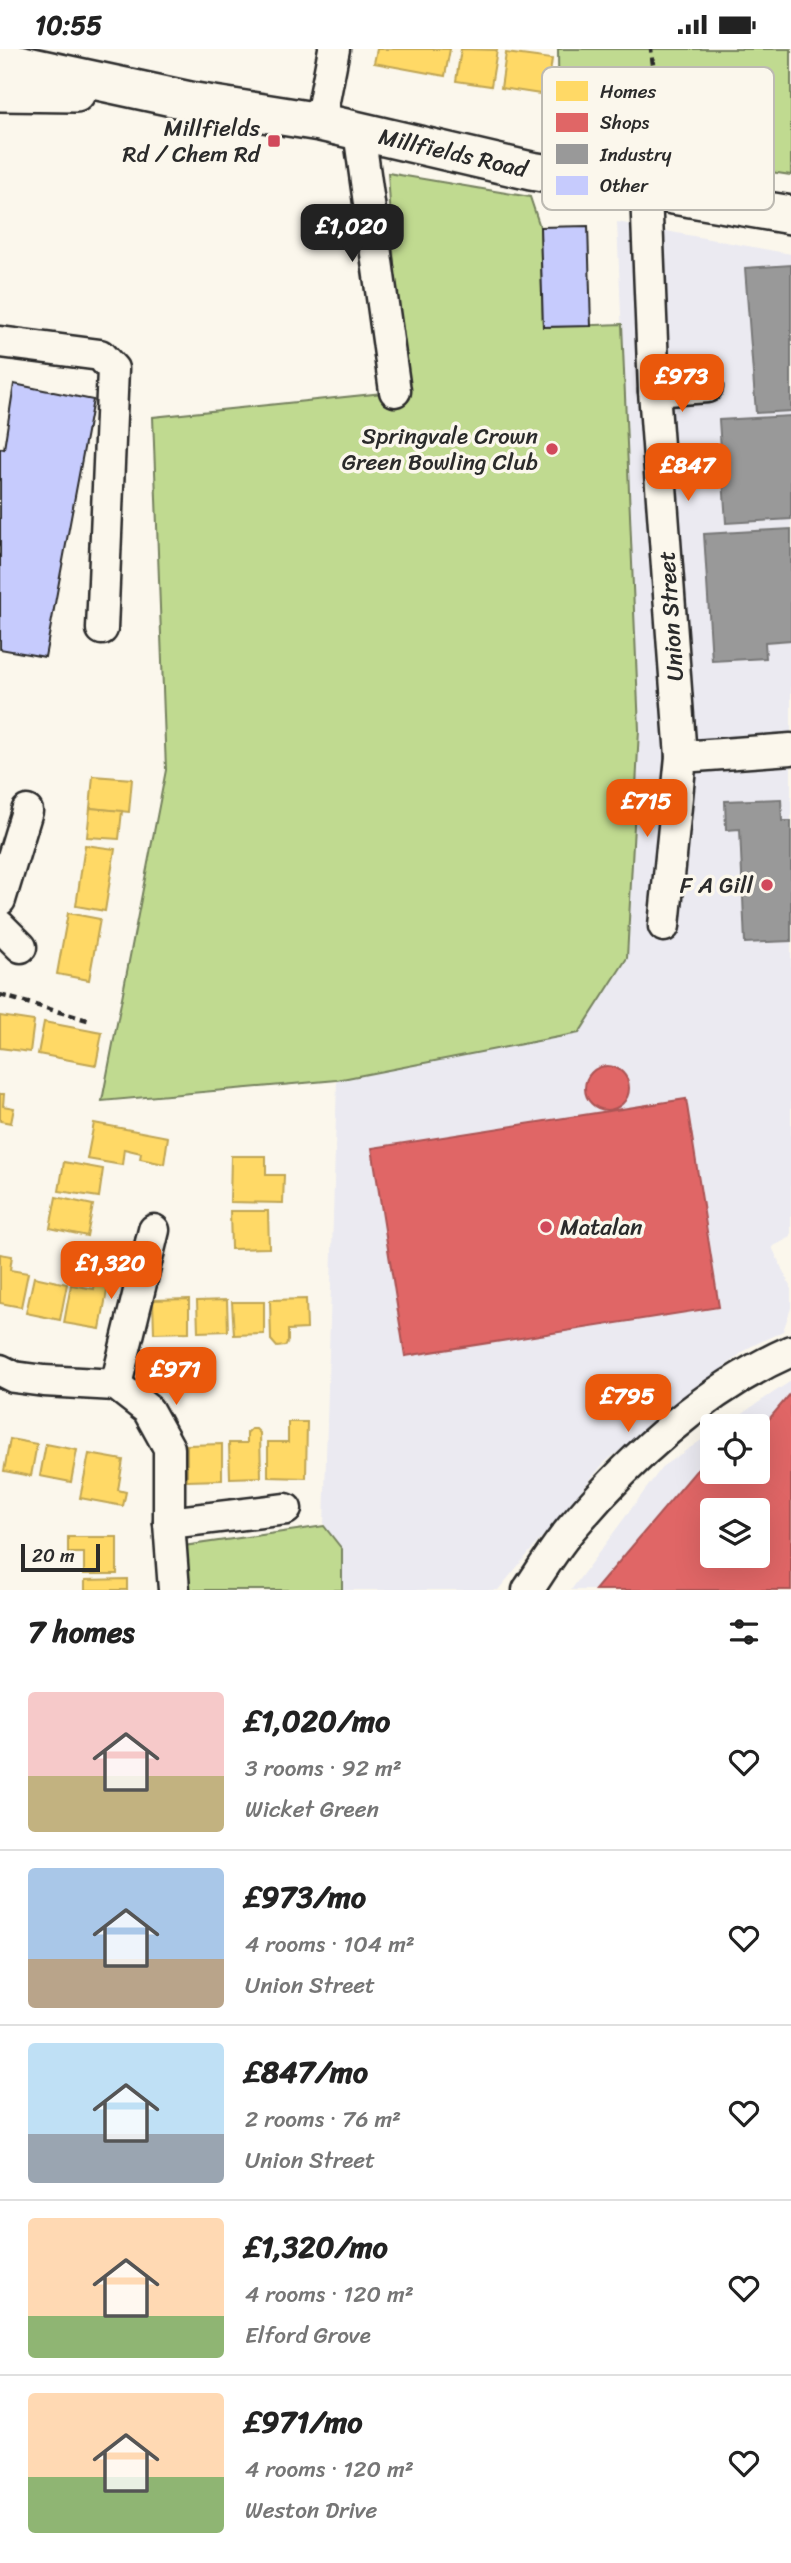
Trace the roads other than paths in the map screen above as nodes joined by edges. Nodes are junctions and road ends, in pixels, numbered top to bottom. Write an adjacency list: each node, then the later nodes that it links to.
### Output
1 (334, 49): 5 (street)
2 (0, 60): 4 (main road, Millfields Road)
3 (0, 92): 4 (main road, Millfields Road)
4 (158, 93): 5 (main road, Millfields Road)
5 (320, 122): 6 (main road, Millfields Road)
6 (359, 131): 7 (main road, Millfields Road); 13 (street)
7 (542, 173)
8 (642, 210): 14 (street, Union Street)
9 (760, 210): 10 (main road, Millfields Road)
10 (791, 215)
11 (0, 342): 15 (street)
12 (707, 387): 14 (street)
13 (395, 391)
14 (654, 391): 17 (street, Union Street)
15 (102, 629)
16 (791, 748): 17 (street)
17 (681, 757): 21 (street, Union Street)
18 (27, 811): 19 (street)
19 (4, 888)
20 (0, 926): 22 (street)
21 (664, 926)
22 (21, 947)
23 (154, 1230): 26 (street)
24 (791, 1351): 30 (street)
25 (0, 1370): 26 (street)
26 (116, 1385): 28 (street)
27 (286, 1509): 28 (street)
28 (169, 1523): 29 (street)
29 (174, 1590)
30 (528, 1590)

